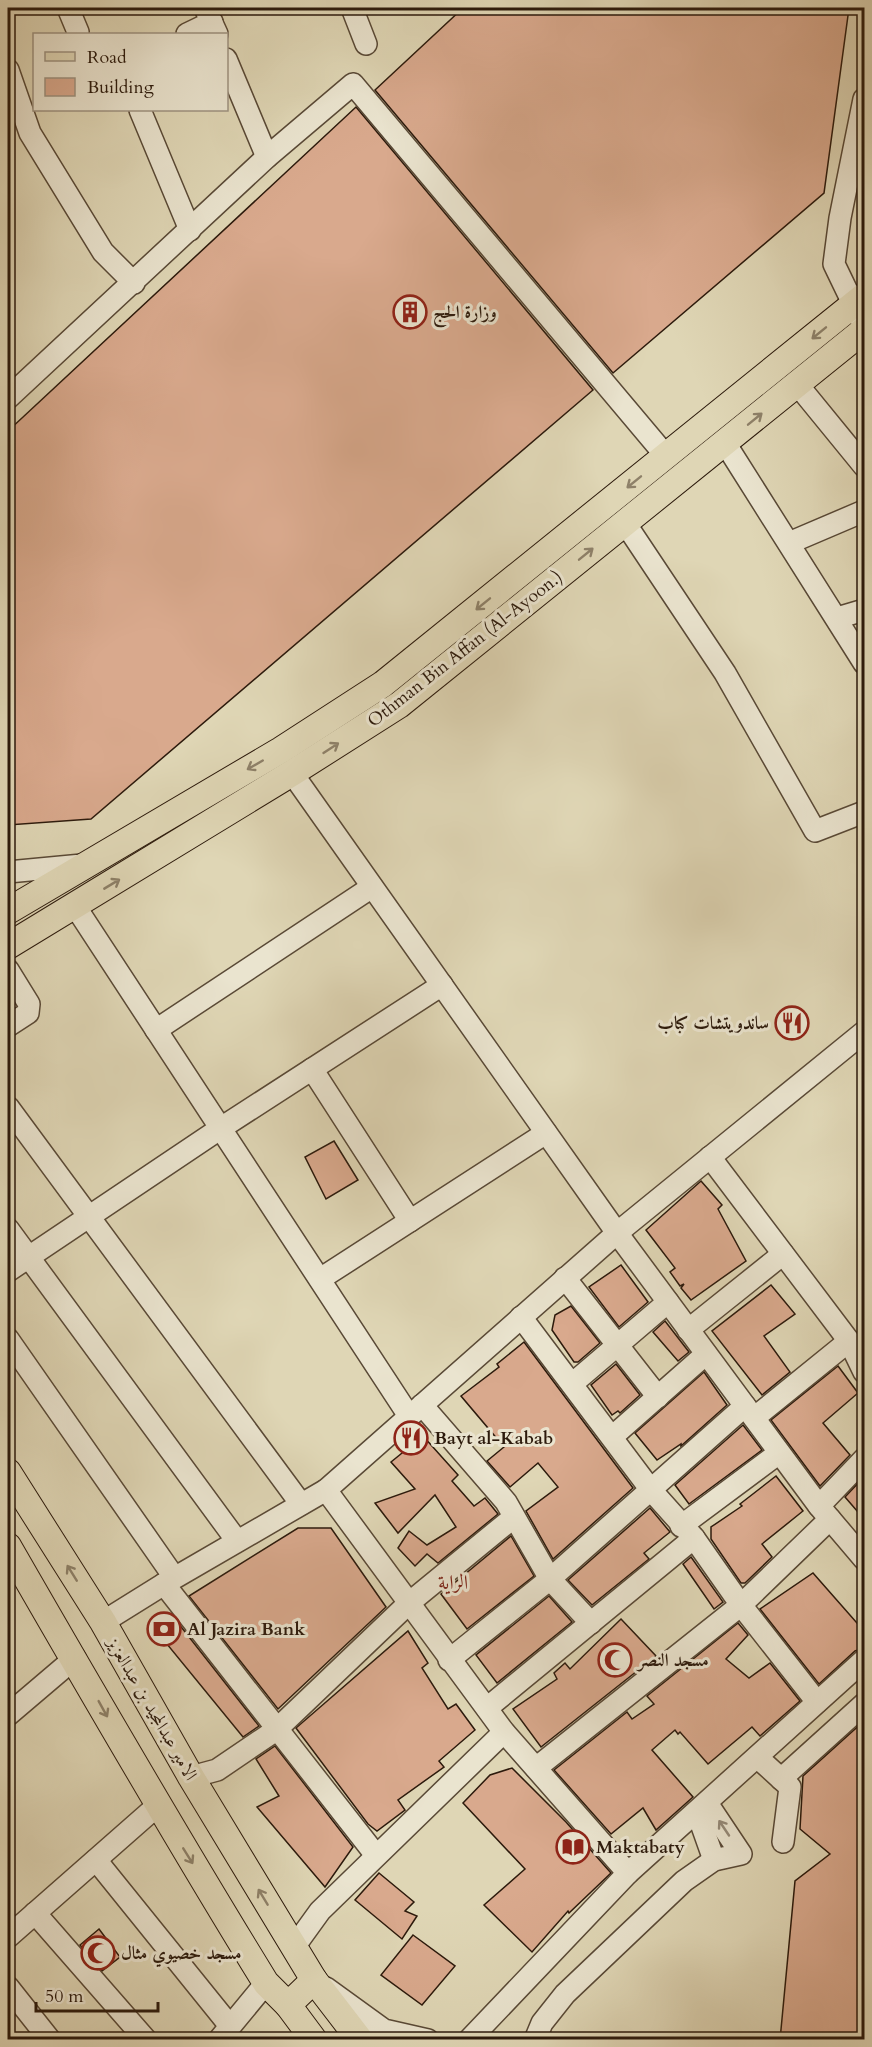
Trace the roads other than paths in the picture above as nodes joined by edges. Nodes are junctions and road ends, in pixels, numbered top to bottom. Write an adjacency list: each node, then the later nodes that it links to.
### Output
1 (68, 8): 4 (street)
2 (352, 8): 6 (street)
3 (211, 22): 5 (street)
4 (78, 32)
5 (189, 33)
6 (366, 44)
7 (228, 64): 11 (street)
8 (8, 70): 13 (street)
9 (864, 99): 14 (street)
10 (140, 111): 12 (street)
11 (267, 157): 12 (street); 18 (street)
12 (190, 230): 13 (street)
13 (134, 282): 16 (street)
14 (861, 315): 15 (main road, Othman Bin Affan (Al-Ayoon.)); 18 (main road, Othman Bin Affan (Al-Ayoon.), one-way to 18)
15 (797, 384): 17 (main road, Othman Bin Affan (Al-Ayoon.), one-way to 15); 19 (street)
16 (8, 399)
17 (725, 443): 21 (main road, Othman Bin Affan (Al-Ayoon.)); 22 (street)
18 (666, 456): 28 (main road, Othman Bin Affan (Al-Ayoon.), one-way to 28)
19 (864, 466)
20 (864, 511): 22 (street)
21 (624, 524): 26 (main road, Othman Bin Affan (Al-Ayoon.), one-way to 21); 27 (street)
22 (789, 543): 24 (street)
23 (864, 610): 24 (street)
24 (837, 618): 25 (street)
25 (864, 663)
26 (292, 773): 30 (street); 31 (main road, Othman Bin Affan (Al-Ayoon.), one-way to 26)
27 (864, 812)
28 (85, 865): 29 (street); 32 (main road, Othman Bin Affan (Al-Ayoon.))
29 (8, 872)
30 (372, 887): 35 (street); 37 (street)
31 (75, 906): 33 (main road, Othman Bin Affan (Al-Ayoon.)); 37 (street)
32 (8, 911)
33 (8, 946)
34 (10, 980): 36 (street)
35 (442, 986): 39 (street); 42 (street)
36 (8, 1026)
37 (156, 1030): 41 (street)
38 (864, 1032): 43 (street)
39 (312, 1070): 41 (street); 45 (street)
40 (8, 1107): 44 (street)
41 (220, 1128): 44 (street); 52 (street)
42 (546, 1133): 45 (street); 47 (street)
43 (710, 1157): 47 (street); 48 (street)
44 (88, 1217): 49 (street); 72 (street)
45 (410, 1221): 52 (street)
46 (8, 1229): 49 (street)
47 (616, 1233): 51 (street); 53 (street)
48 (783, 1254): 55 (street); 57 (street)
49 (28, 1257): 50 (street); 76 (street)
50 (8, 1270)
51 (566, 1278): 54 (street); 58 (street)
52 (320, 1279): 63 (street)
53 (668, 1302): 55 (street); 58 (street)
54 (521, 1317): 61 (street); 63 (street)
55 (688, 1330): 59 (street)
56 (8, 1338): 80 (street)
57 (849, 1341): 60 (street); 64 (street)
58 (617, 1345): 61 (street); 62 (street)
59 (706, 1354): 62 (street); 64 (street)
60 (864, 1372)
61 (572, 1384): 65 (street)
62 (658, 1397): 65 (street)
63 (416, 1411): 69 (street); 74 (street)
64 (750, 1412): 66 (street); 70 (street)
65 (612, 1437): 70 (street)
66 (779, 1452): 73 (street); 75 (street)
67 (864, 1459): 73 (street)
68 (8, 1472): 71 (main road, الامير عبدالمجيد بن عبدالعزيز)
69 (326, 1490): 72 (street); 81 (street)
70 (651, 1491): 75 (street); 79 (street)
71 (15, 1500): 83 (main road, الامير عبدالمجيد بن عبدالعزيز, one-way to 71)
72 (301, 1504): 76 (street)
73 (825, 1513): 78 (street); 82 (street)
74 (514, 1517): 79 (street); 81 (street)
75 (688, 1532): 82 (street); 84 (street)
76 (237, 1541): 80 (street)
77 (9, 1553): 85 (main road)
78 (864, 1559)
79 (550, 1579): 84 (street); 86 (street)
80 (169, 1580): 83 (street); 92 (street)
81 (409, 1603): 86 (street); 92 (street)
82 (741, 1605): 88 (street); 95 (street)
83 (103, 1622): 96 (main road, الامير عبدالمجيد بن عبدالعزيز)
84 (591, 1623): 90 (street)
85 (75, 1658): 91 (street); 98 (main road, one-way to 98)
86 (449, 1660): 90 (street)
87 (864, 1660): 88 (street)
88 (817, 1702): 94 (street)
89 (864, 1704): 97 (street)
90 (486, 1708): 93 (street)
91 (8, 1714)
92 (276, 1730): 96 (street); 101 (street)
93 (504, 1732): 95 (street); 101 (street)
94 (757, 1757): 97 (street); 99 (street)
95 (536, 1768): 104 (street)
96 (191, 1778): 107 (main road, الامير عبدالمجيد بن عبدالعزيز, one-way to 96)
97 (781, 1779): 100 (street)
98 (157, 1806): 102 (street); 109 (main road, one-way to 109)
99 (702, 1808): 103 (street); 103 (street, one-way to 99); 104 (street)
100 (783, 1842)
101 (375, 1854): 107 (street)
102 (96, 1860): 105 (street); 112 (street)
103 (714, 1860): 119 (street)
104 (628, 1873): 118 (street)
105 (35, 1913): 106 (street); 114 (street)
106 (8, 1937)
107 (294, 1947): 108 (main road, الامير عبدالمجيد بن عبدالعزيز)
108 (314, 1980): 111 (main road); 116 (main road, الامير عبدالمجيد بن عبدالعزيز); 117 (street)
109 (266, 1983): 111 (main road); 112 (street)
110 (8, 1987): 113 (street)
111 (288, 2005): 115 (main road)
112 (225, 2033)
113 (50, 2040)
114 (146, 2040)
115 (314, 2040)
116 (360, 2040)
117 (428, 2040)
118 (469, 2040)
119 (535, 2040)

